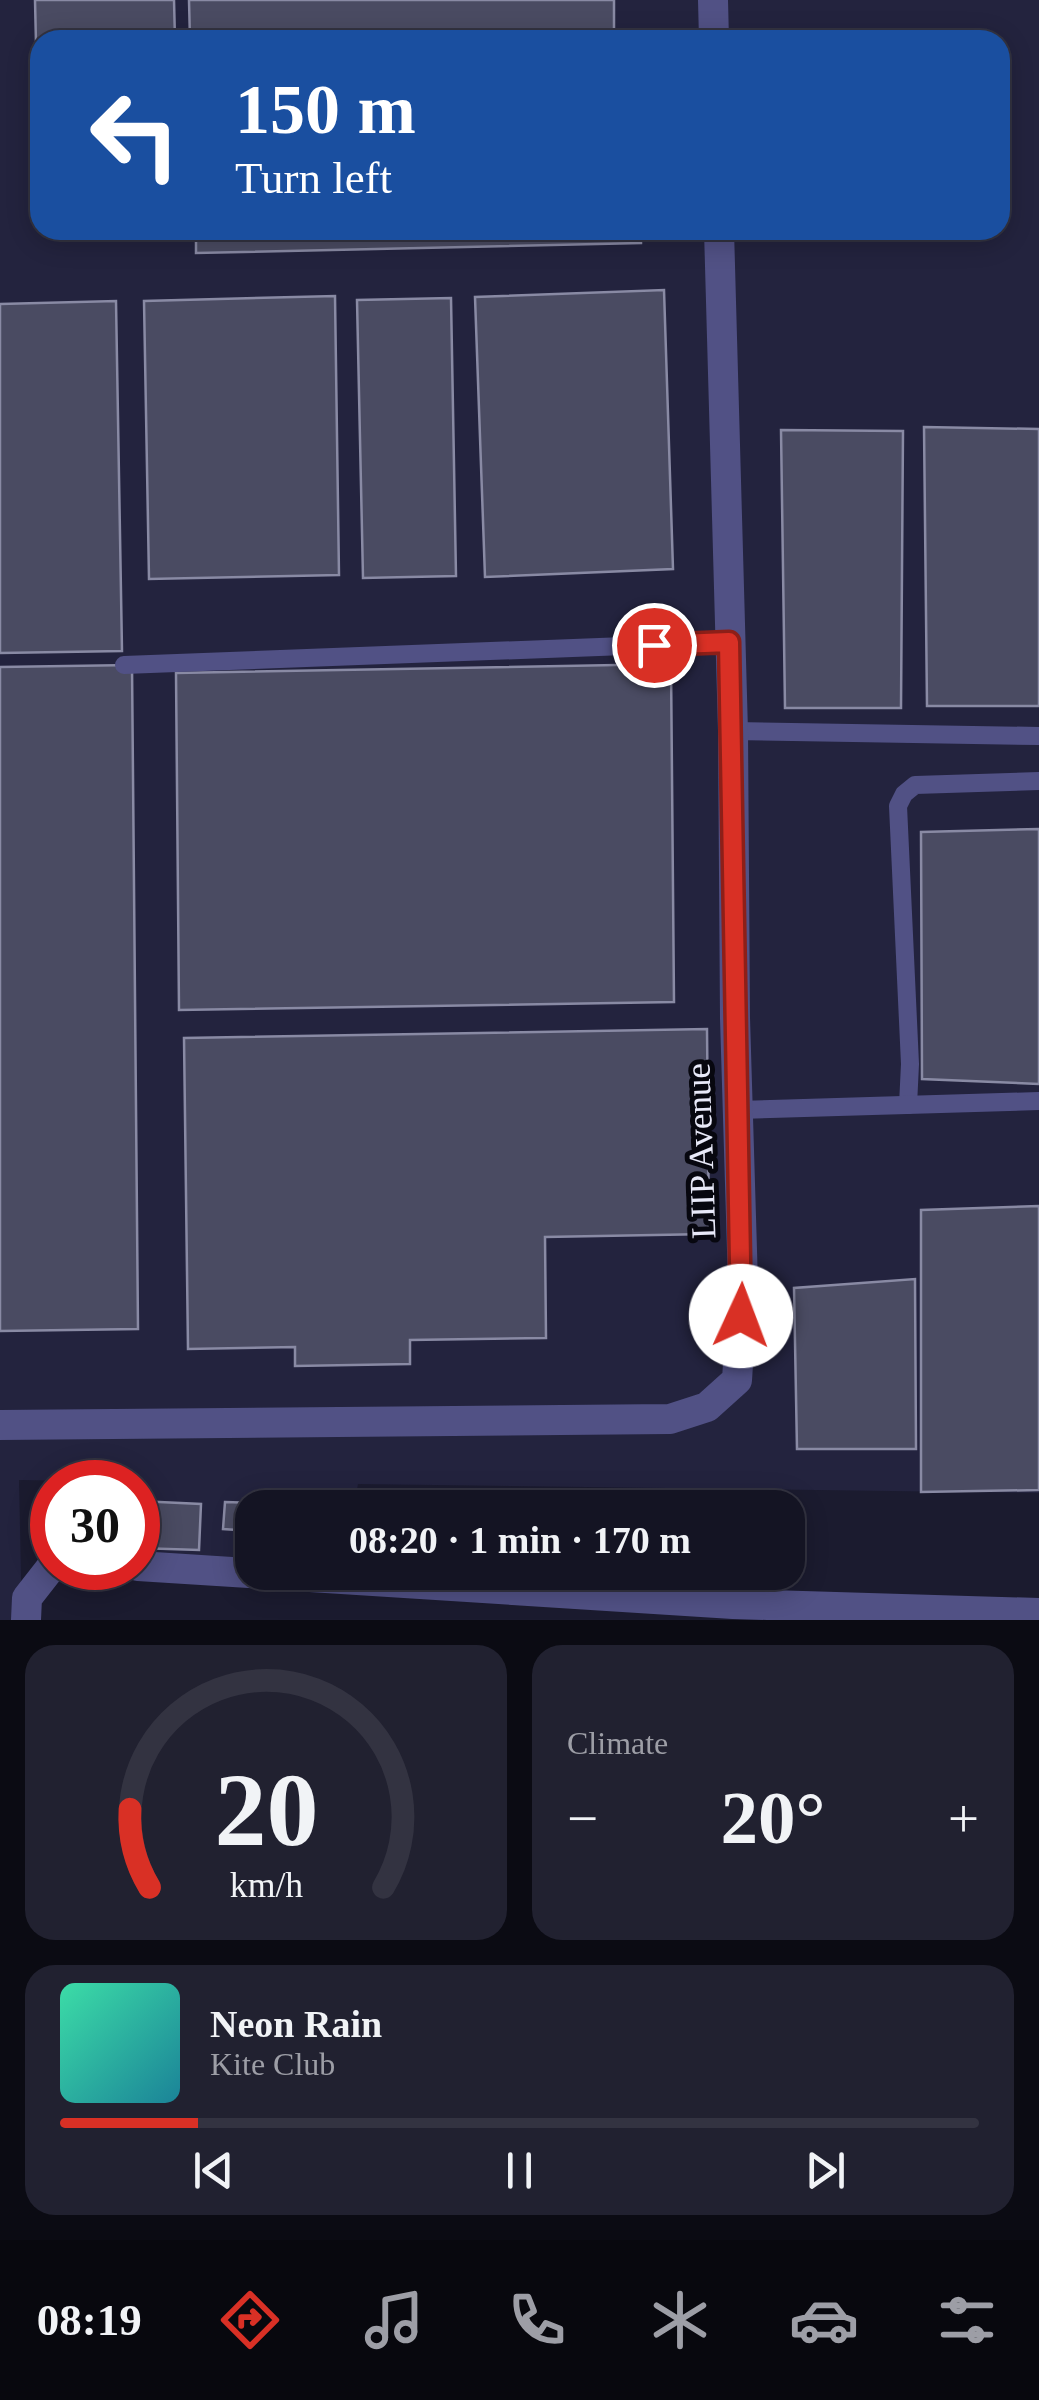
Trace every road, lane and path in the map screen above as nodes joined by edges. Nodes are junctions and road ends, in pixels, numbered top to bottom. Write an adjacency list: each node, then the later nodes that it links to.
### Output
1 (712, 0): 2 (street)
2 (714, 30)
3 (718, 240): 4 (street, LIIP Avenue)
4 (729, 642): 5 (lane); 6 (street, LIIP Avenue)
5 (124, 665)
6 (733, 731): 7 (lane); 11 (street, LIIP Avenue)
7 (1039, 736)
8 (1039, 781): 10 (lane)
9 (1039, 1100): 10 (lane)
10 (908, 1105): 11 (lane)
11 (738, 1110): 12 (street, LIIP Avenue)
12 (0, 1425)
13 (160, 1567): 15 (street)
14 (33, 1590): 16 (street)
15 (1039, 1612)
16 (26, 1620)

